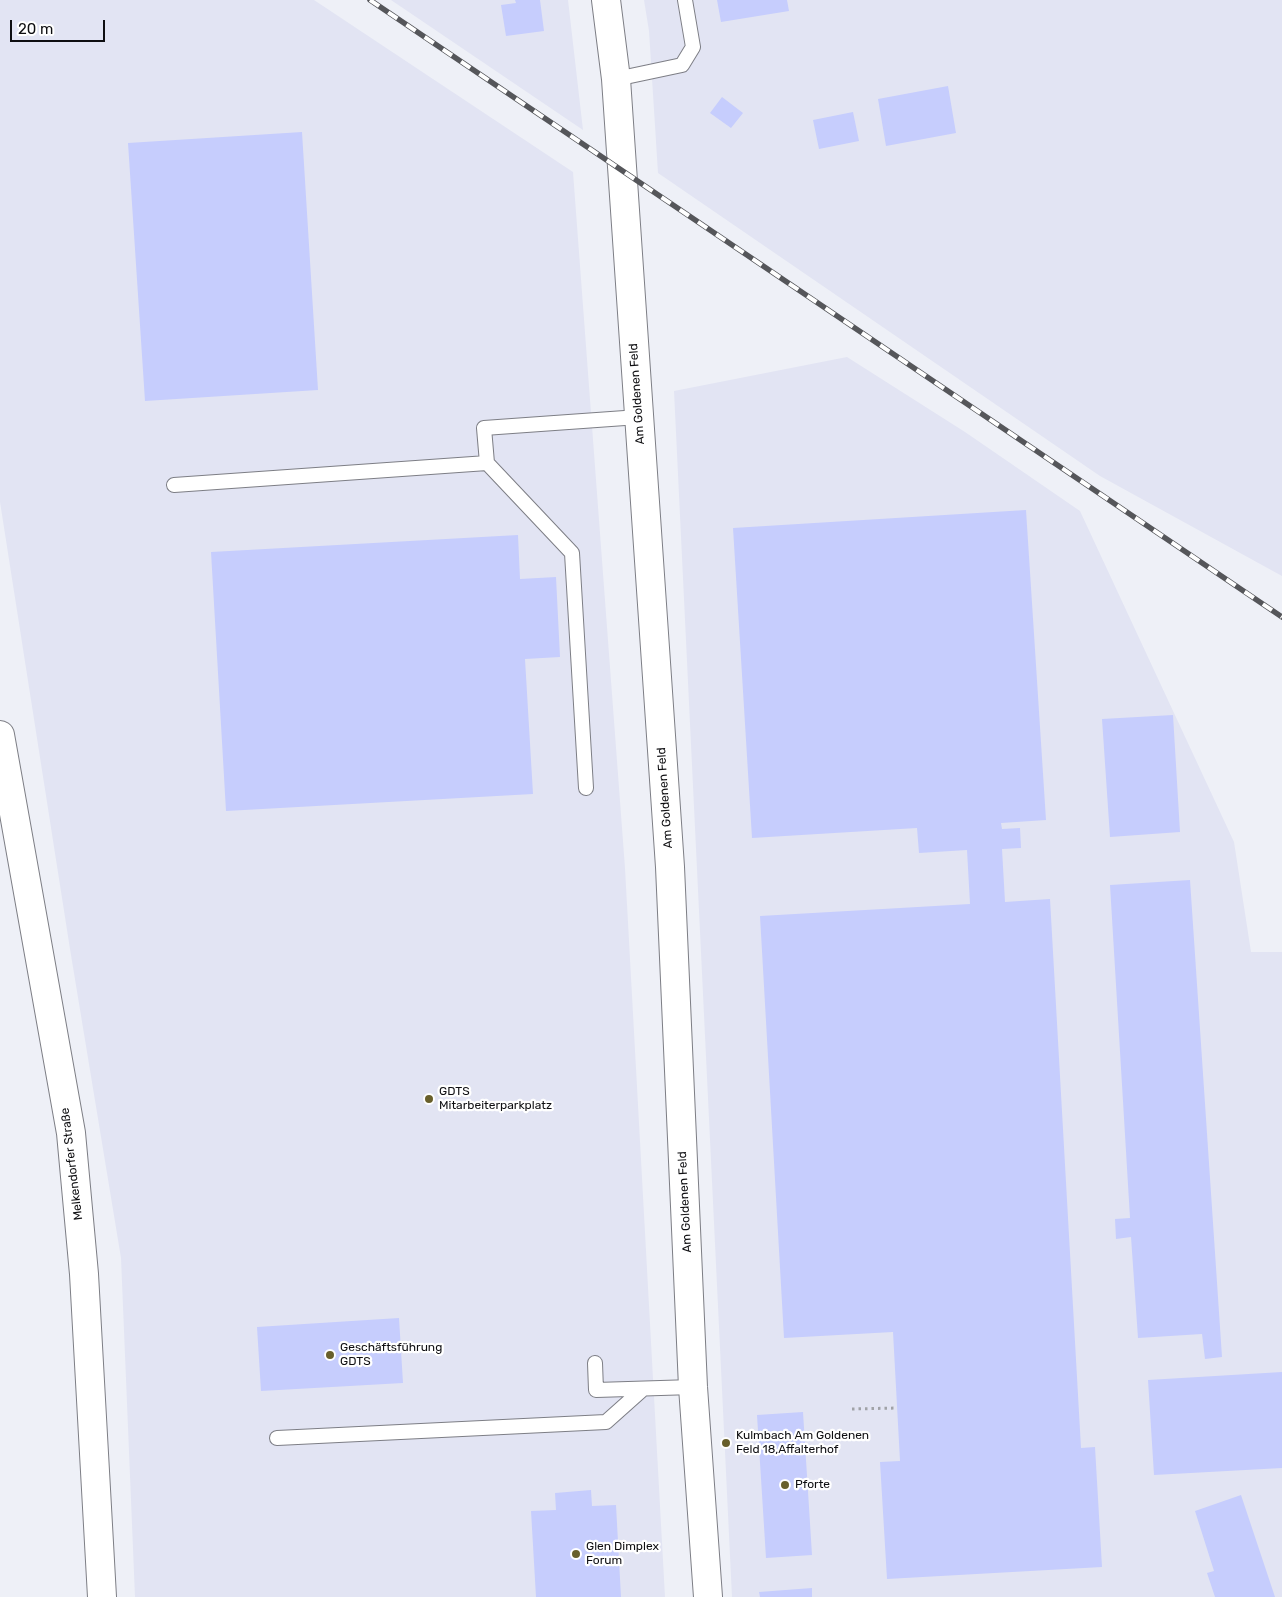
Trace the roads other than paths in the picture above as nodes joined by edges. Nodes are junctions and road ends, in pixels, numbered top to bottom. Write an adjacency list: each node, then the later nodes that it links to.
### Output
1 (606, 0): 3 (street, Am Goldenen Feld)
2 (685, 0): 3 (lane)
3 (616, 79): 4 (street, Am Goldenen Feld)
4 (639, 417): 5 (lane); 10 (street, Am Goldenen Feld)
5 (487, 463): 6 (lane); 8 (lane)
6 (174, 485)
7 (0, 736): 13 (street, Melkendorfer Straße)
8 (586, 788)
9 (595, 1363): 11 (lane)
10 (693, 1387): 11 (lane); 14 (street, Am Goldenen Feld)
11 (643, 1389): 12 (lane)
12 (277, 1438)
13 (102, 1597)
14 (708, 1597)

